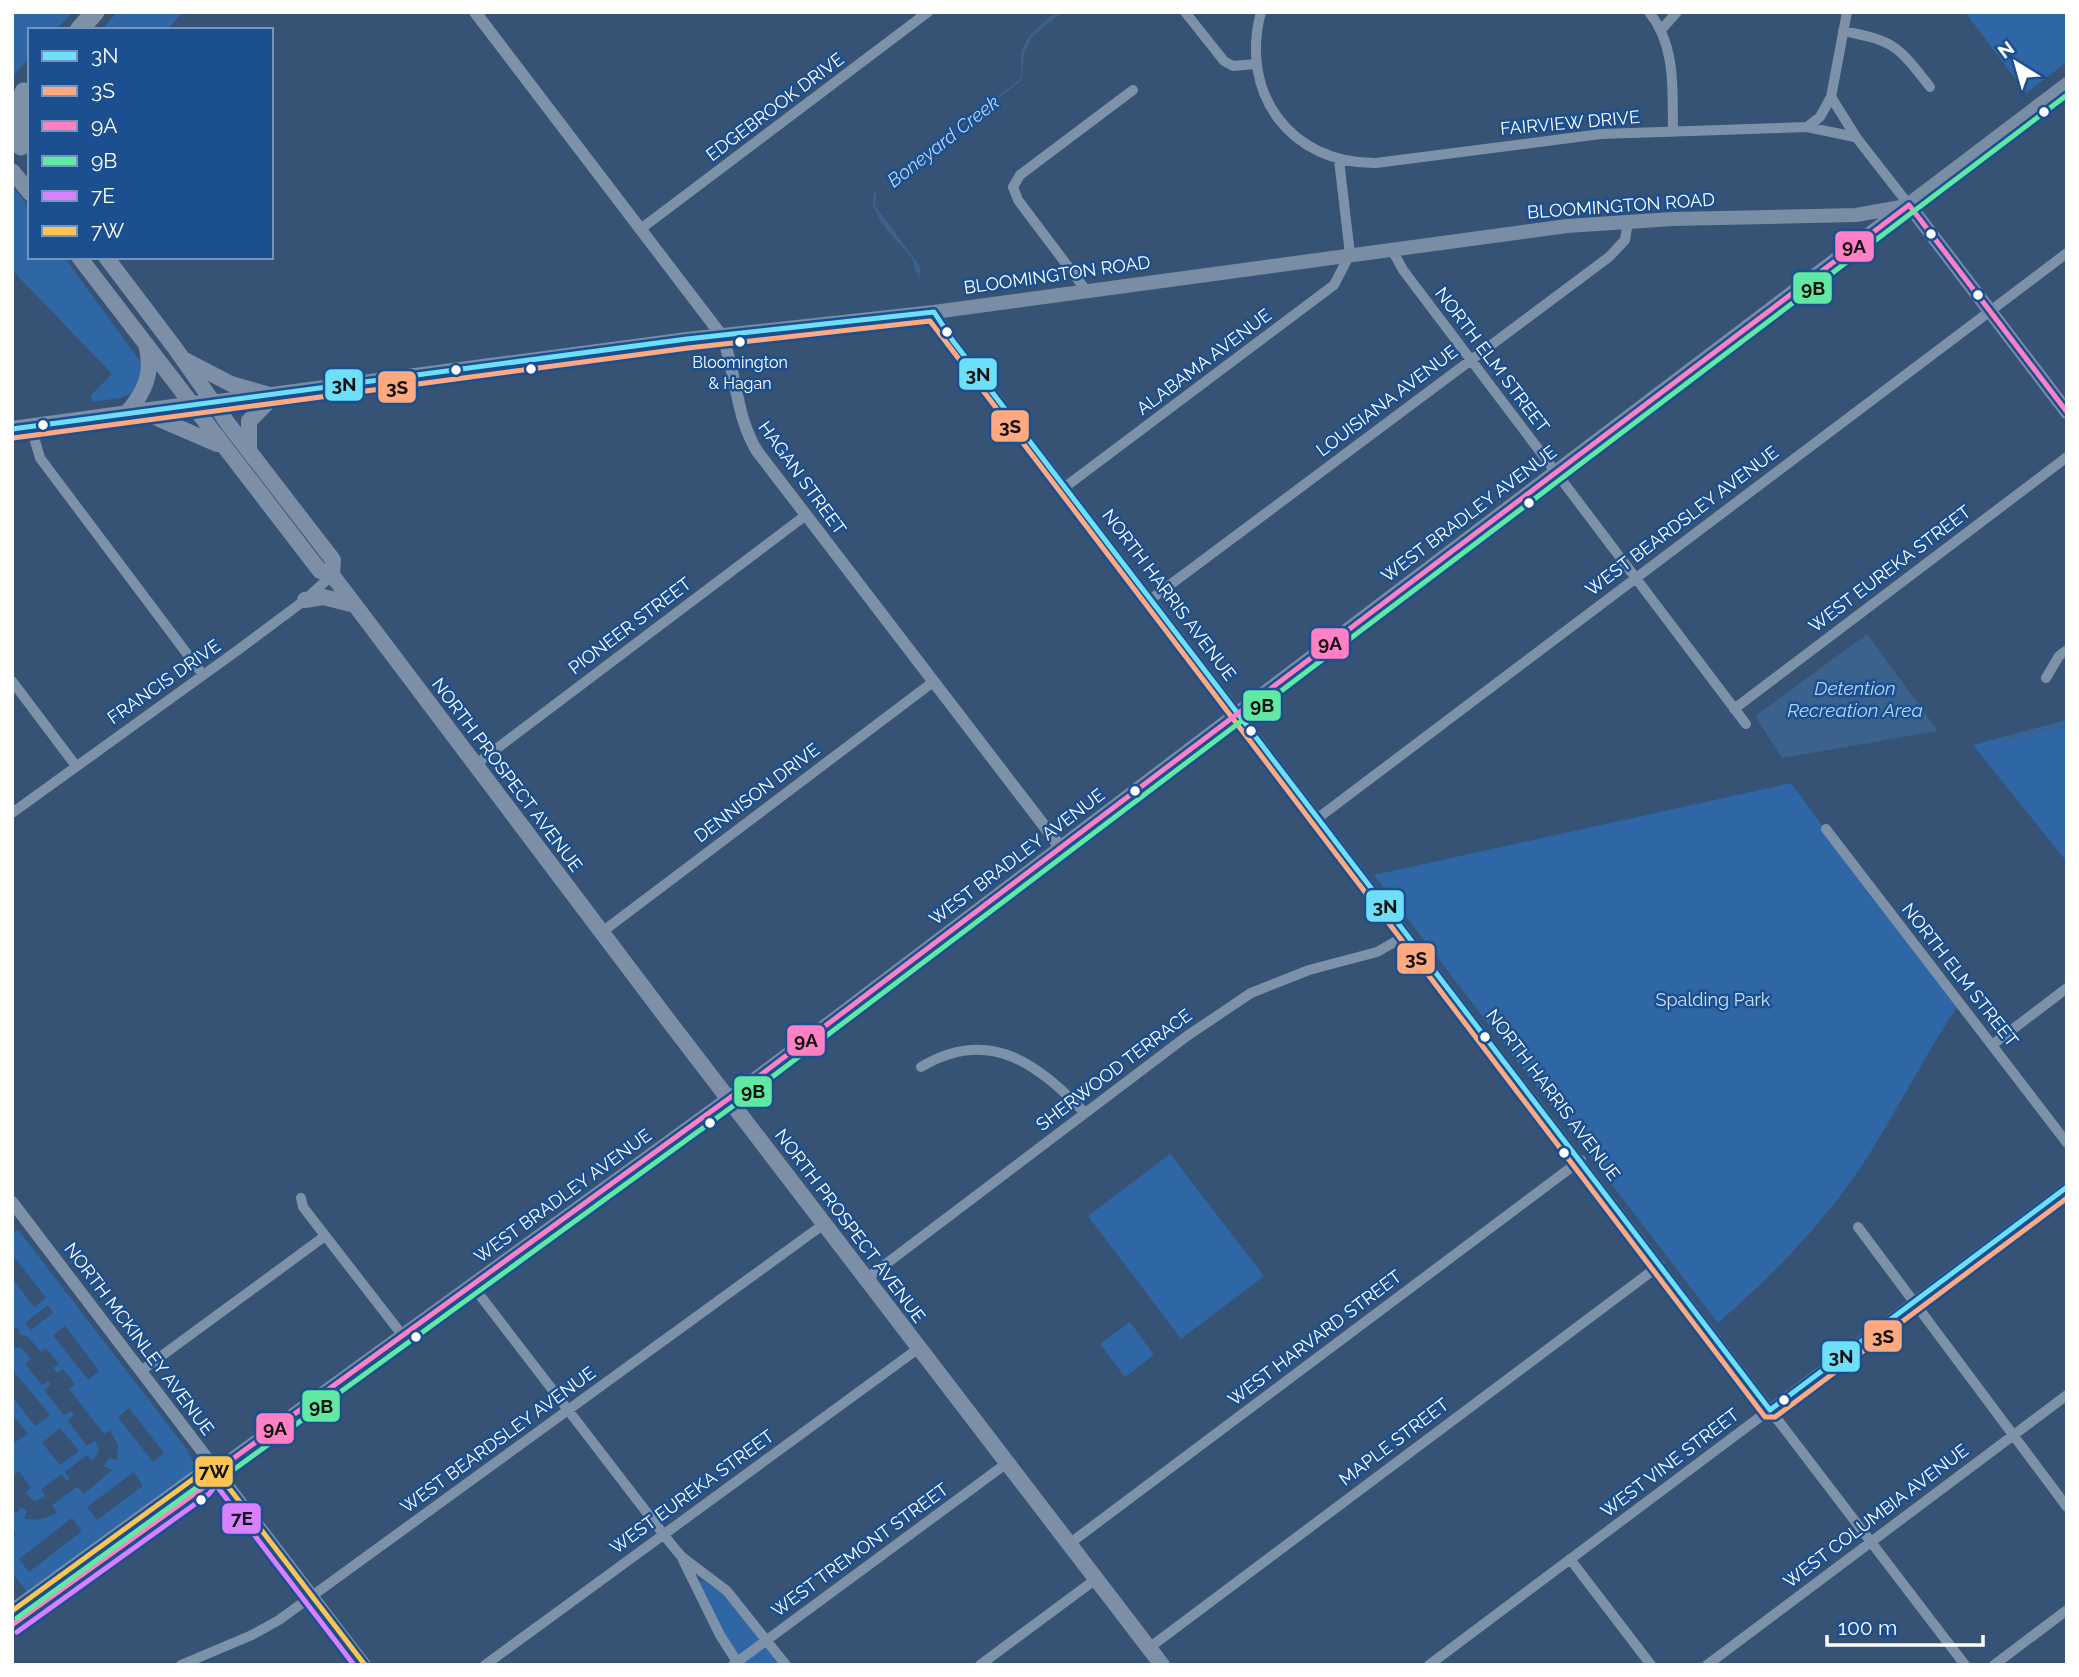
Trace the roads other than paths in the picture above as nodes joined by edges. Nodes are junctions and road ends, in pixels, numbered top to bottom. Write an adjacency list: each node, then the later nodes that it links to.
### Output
1 (94, 12): 9 (highway)
2 (475, 12): 27 (street, HAGAN STREET)
3 (928, 12): 27 (street, EDGEBROOK DRIVE)
4 (1185, 12): 12 (street)
5 (1261, 12): 12 (street)
6 (1649, 12): 10 (street)
7 (1677, 12): 10 (street)
8 (1847, 12): 11 (street)
9 (81, 28)
10 (1661, 30): 19 (street)
11 (1843, 31): 14 (street); 17 (street)
12 (1255, 64): 22 (street)
13 (2067, 84): 25 (main road, WEST BRADLEY AVENUE)
14 (1930, 87)
15 (1133, 90): 33 (street)
16 (22, 93): 21 (highway)
17 (1831, 97): 18 (street); 20 (street)
18 (1807, 127): 19 (street, FAIRVIEW DRIVE); 20 (street, FAIRVIEW DRIVE)
19 (1672, 132): 22 (street, FAIRVIEW DRIVE)
20 (1856, 137): 25 (street)
21 (21, 146)
22 (1339, 160): 30 (street)
23 (12, 171): 24 (main road)
24 (28, 191)
25 (1909, 205): 26 (main road, BLOOMINGTON ROAD); 34 (main road); 51 (main road, WEST BRADLEY AVENUE)
26 (1628, 221): 28 (main road, BLOOMINGTON ROAD); 39 (street, LOUISIANA AVENUE)
27 (642, 228): 36 (street, HAGAN STREET)
28 (1391, 248): 30 (main road, BLOOMINGTON ROAD); 39 (street, NORTH ELM STREET)
29 (2067, 253): 34 (street, WEST BEARDSLEY AVENUE)
30 (1350, 254): 33 (main road, BLOOMINGTON ROAD); 52 (street, ALABAMA AVENUE)
31 (81, 259): 37 (main road, NORTH PROSPECT AVENUE)
32 (108, 259): 38 (main road, NORTH PROSPECT AVENUE)
33 (1085, 289): 35 (main road, BLOOMINGTON ROAD)
34 (1990, 311): 44 (main road); 55 (street, WEST BEARDSLEY AVENUE)
35 (934, 312): 36 (main road, BLOOMINGTON ROAD); 52 (street, NORTH HARRIS AVENUE)
36 (722, 336): 40 (main road, BLOOMINGTON ROAD); 53 (street, HAGAN STREET)
37 (146, 342): 42 (main road, NORTH PROSPECT AVENUE); 45 (main road)
38 (184, 359): 40 (main road); 41 (main road, NORTH PROSPECT AVENUE)
39 (1471, 359): 51 (street, NORTH ELM STREET); 56 (street, LOUISIANA AVENUE)
40 (270, 395): 41 (main road, BLOOMINGTON ROAD); 49 (main road)
41 (211, 402): 42 (main road); 49 (main road, NORTH PROSPECT AVENUE)
42 (193, 405): 43 (main road); 48 (main road, NORTH PROSPECT AVENUE)
43 (143, 412): 45 (main road); 48 (main road)
44 (2067, 412)
45 (126, 414): 46 (main road)
46 (31, 427): 47 (main road); 60 (street)
47 (12, 429)
48 (225, 450): 54 (main road, NORTH PROSPECT AVENUE)
49 (249, 452): 54 (main road, NORTH PROSPECT AVENUE)
50 (2067, 457): 64 (street, WEST EUREKA STREET)
51 (1555, 473): 55 (street, NORTH ELM STREET); 65 (main road, WEST BRADLEY AVENUE)
52 (1065, 487): 56 (street, NORTH HARRIS AVENUE)
53 (806, 515): 63 (street, HAGAN STREET); 67 (street, PIONEER STREET)
54 (332, 575): 57 (street, FRANCIS DRIVE); 58 (main road, NORTH PROSPECT AVENUE)
55 (1635, 578): 64 (street, NORTH ELM STREET); 70 (street, WEST BEARDSLEY AVENUE)
56 (1151, 599): 65 (street, NORTH HARRIS AVENUE)
57 (305, 600): 58 (main road); 60 (street, FRANCIS DRIVE)
58 (355, 605): 67 (main road, NORTH PROSPECT AVENUE)
59 (2067, 649): 61 (street)
60 (203, 675): 68 (street, FRANCIS DRIVE)
61 (2046, 678)
62 (12, 681): 68 (street)
63 (933, 681): 72 (street, HAGAN STREET); 73 (street, DENNISON DRIVE)
64 (1734, 709): 66 (street, NORTH ELM STREET)
65 (1238, 713): 70 (street, NORTH HARRIS AVENUE); 72 (main road, WEST BRADLEY AVENUE)
66 (1746, 724)
67 (475, 765): 73 (main road, NORTH PROSPECT AVENUE)
68 (76, 766): 69 (street, FRANCIS DRIVE)
69 (12, 813)
70 (1318, 818): 74 (street, NORTH HARRIS AVENUE)
71 (1826, 829): 76 (street, NORTH ELM STREET)
72 (1061, 848): 78 (main road, WEST BRADLEY AVENUE)
73 (602, 932): 78 (main road, NORTH PROSPECT AVENUE)
74 (1407, 935): 79 (street, SHERWOOD TERRACE); 81 (street, NORTH HARRIS AVENUE)
75 (2067, 988): 76 (street)
76 (1992, 1045): 80 (street, NORTH ELM STREET)
77 (922, 1067): 79 (street)
78 (728, 1099): 85 (main road, NORTH PROSPECT AVENUE); 90 (main road, WEST BRADLEY AVENUE)
79 (1085, 1113): 89 (street, SHERWOOD TERRACE)
80 (2067, 1143)
81 (1581, 1160): 88 (street, NORTH HARRIS AVENUE); 104 (street, WEST HARVARD STREET)
82 (2067, 1187): 91 (street, WEST VINE STREET)
83 (301, 1198): 87 (street)
84 (12, 1202): 94 (street, NORTH MCKINLEY AVENUE)
85 (824, 1224): 89 (main road, NORTH PROSPECT AVENUE); 97 (street, WEST BEARDSLEY AVENUE)
86 (1858, 1227): 91 (street)
87 (326, 1236): 92 (street); 94 (street)
88 (1660, 1265): 96 (street, NORTH HARRIS AVENUE); 113 (street, MAPLE STREET)
89 (866, 1279): 93 (main road, NORTH PROSPECT AVENUE)
90 (472, 1285): 92 (main road, WEST BRADLEY AVENUE); 97 (street)
91 (1913, 1302): 96 (street, WEST VINE STREET); 98 (street)
92 (403, 1336): 100 (main road, WEST BRADLEY AVENUE)
93 (919, 1348): 99 (main road, NORTH PROSPECT AVENUE); 102 (street, WEST EUREKA STREET)
94 (141, 1371): 100 (street, NORTH MCKINLEY AVENUE)
95 (2067, 1395): 98 (street, WEST COLUMBIA AVENUE)
96 (1770, 1410): 103 (street, NORTH HARRIS AVENUE); 106 (street, WEST VINE STREET)
97 (568, 1411): 102 (street); 108 (street, WEST BEARDSLEY AVENUE)
98 (2014, 1435): 101 (street); 103 (street, WEST COLUMBIA AVENUE)
99 (1007, 1463): 104 (main road, NORTH PROSPECT AVENUE); 112 (street, WEST TREMONT STREET)
100 (216, 1471): 108 (street, NORTH MCKINLEY AVENUE); 110 (main road, WEST BRADLEY AVENUE); 111 (main road, WEST BRADLEY AVENUE)
101 (2067, 1507)
102 (663, 1535): 105 (street); 117 (street, WEST EUREKA STREET)
103 (1871, 1542): 123 (street, WEST COLUMBIA AVENUE); 124 (street, NORTH HARRIS AVENUE)
104 (1069, 1544): 107 (main road, NORTH PROSPECT AVENUE)
105 (682, 1557): 112 (street); 114 (street)
106 (1570, 1559): 121 (street, WEST VINE STREET); 122 (street)
107 (1096, 1579): 113 (main road, NORTH PROSPECT AVENUE); 119 (street)
108 (312, 1597): 115 (street, WEST BEARDSLEY AVENUE); 116 (street, NORTH MCKINLEY AVENUE)
109 (2067, 1610): 125 (street)
110 (12, 1611)
111 (12, 1625)
112 (767, 1640): 114 (street, WEST TREMONT STREET); 118 (street)
113 (1149, 1648): 120 (main road, NORTH PROSPECT AVENUE)
114 (737, 1664)
115 (181, 1665)
116 (365, 1665)
117 (485, 1665)
118 (786, 1665)
119 (980, 1665)
120 (1162, 1665)
121 (1429, 1665)
122 (1651, 1665)
123 (1707, 1665)
124 (1965, 1665)
125 (1994, 1665)

